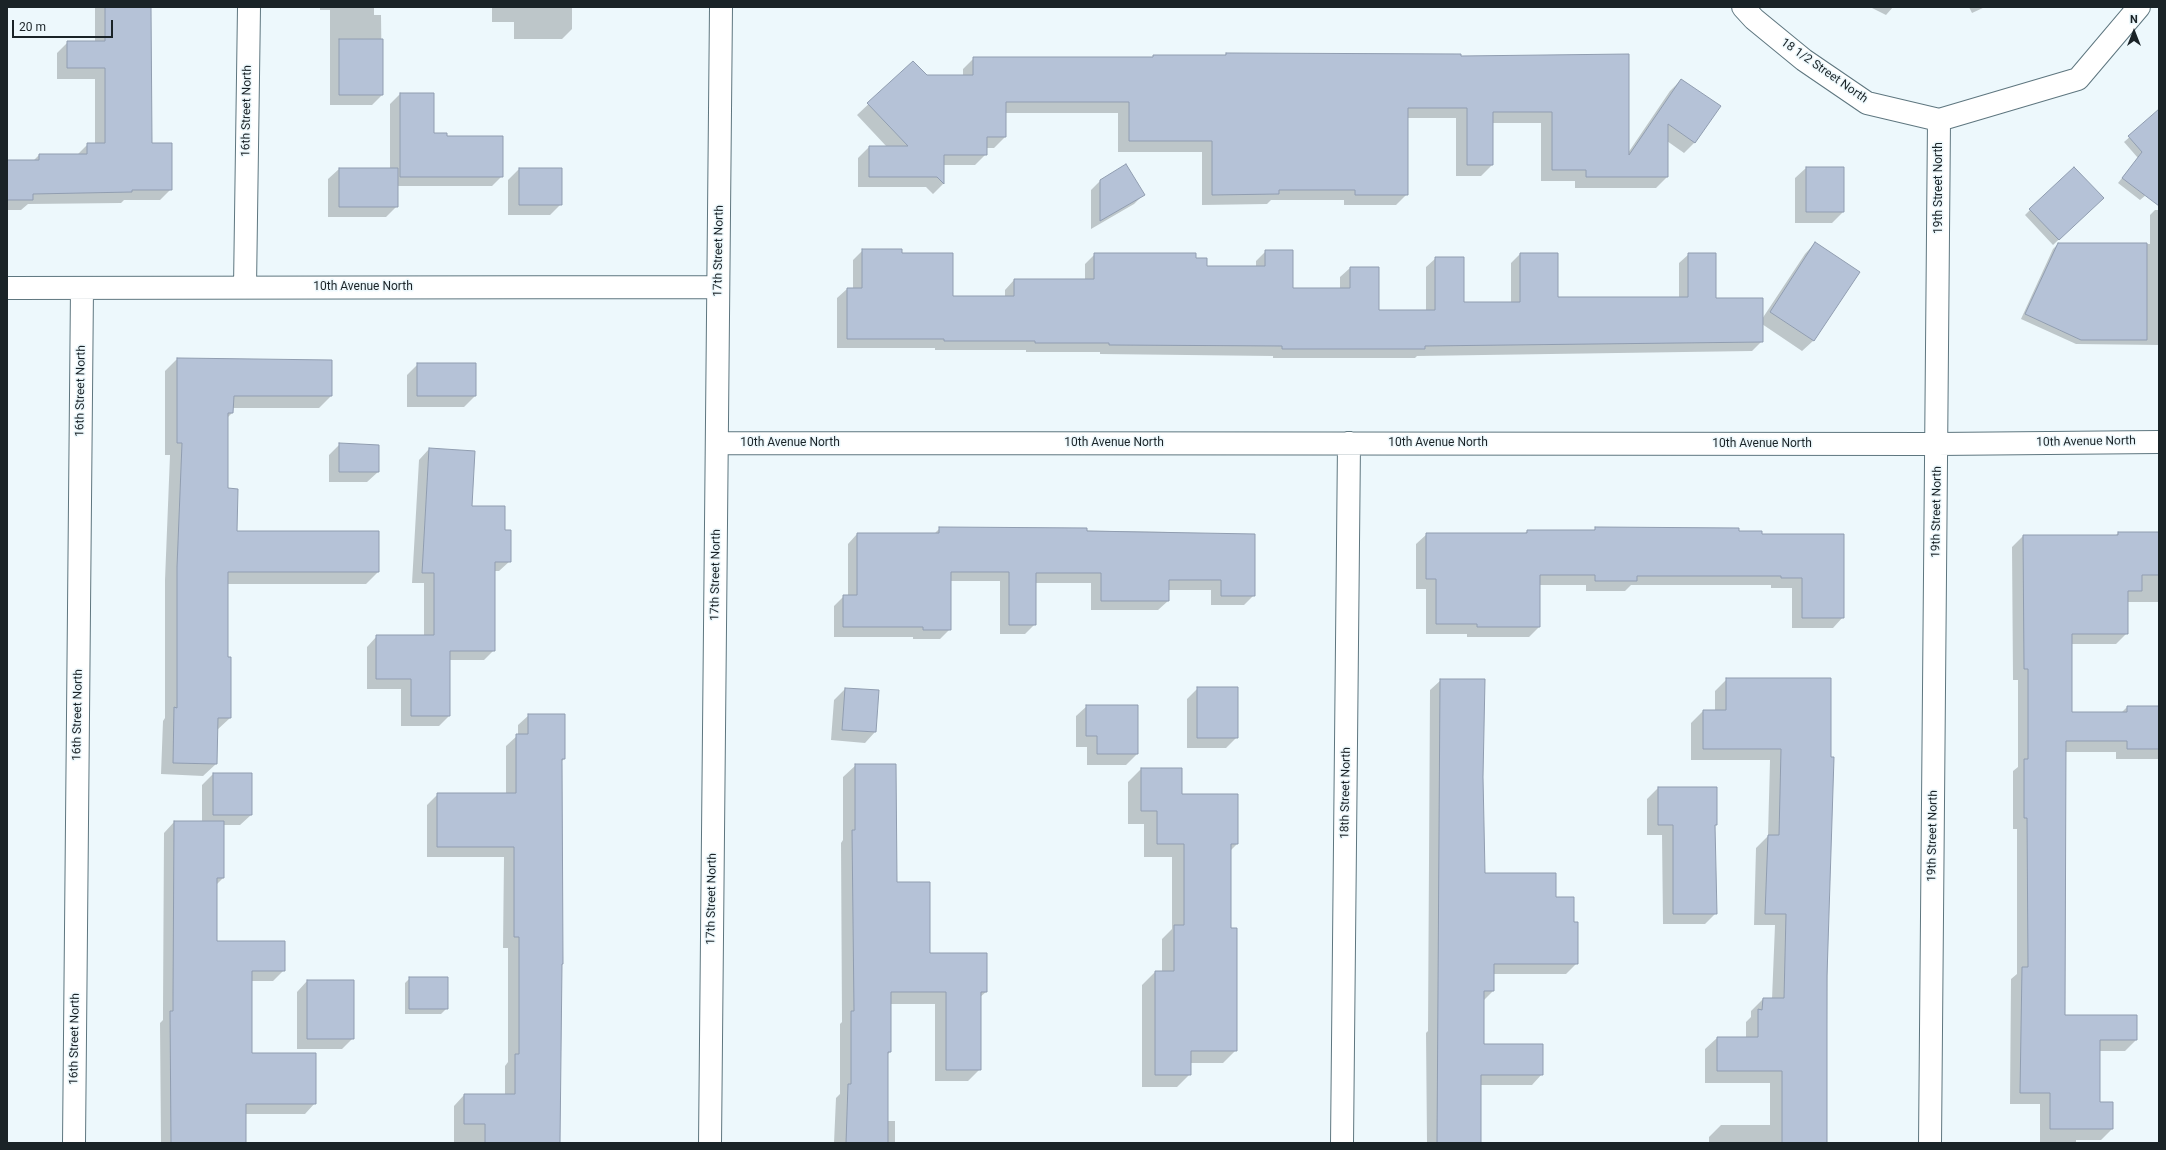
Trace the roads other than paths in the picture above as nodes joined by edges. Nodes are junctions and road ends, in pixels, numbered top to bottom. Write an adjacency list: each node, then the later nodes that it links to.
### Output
1 (249, 7): 6 (street, 16th Street North)
2 (721, 7): 7 (street, 17th Street North)
3 (1743, 7): 5 (street, 18 1/2 Street North)
4 (2139, 7): 5 (street)
5 (1939, 120): 13 (street, 19th Street North)
6 (245, 286): 7 (street, 10th Avenue North); 9 (street, 10th Avenue North)
7 (718, 287): 11 (street, 17th Street North)
8 (7, 288): 9 (street, 10th Avenue North)
9 (82, 288): 14 (street, 16th Street North)
10 (2159, 442): 13 (street, 10th Avenue North)
11 (717, 443): 12 (street, 10th Avenue North); 15 (street, 17th Street North)
12 (1349, 443): 13 (street, 10th Avenue North); 16 (street, 18th Street North)
13 (1937, 444): 17 (street, 19th Street North)
14 (74, 1143)
15 (710, 1143)
16 (1342, 1143)
17 (1930, 1143)

